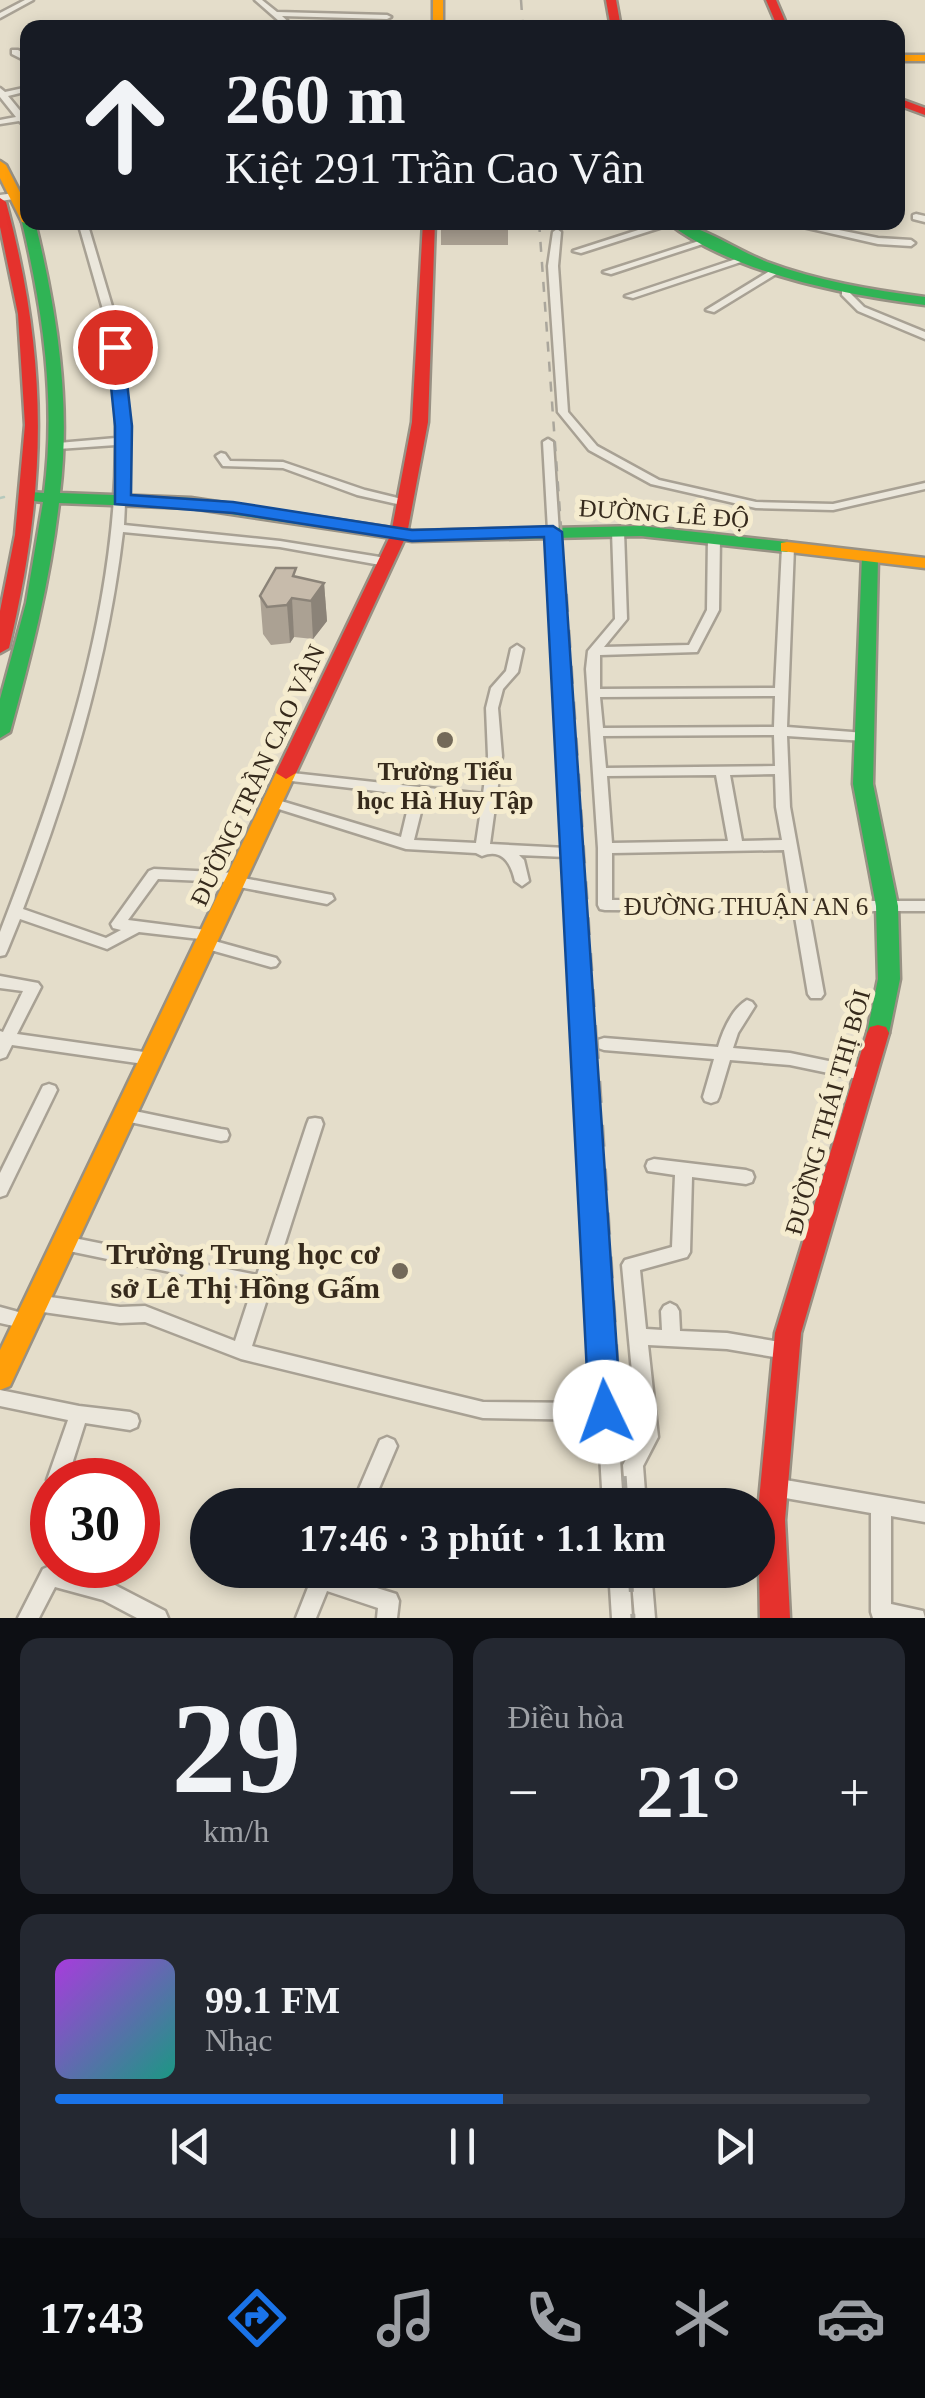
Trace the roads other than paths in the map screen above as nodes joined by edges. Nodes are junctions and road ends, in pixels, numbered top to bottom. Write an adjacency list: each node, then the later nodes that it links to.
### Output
1 (30, 0): 4 (street)
2 (258, 0): 3 (street)
3 (276, 14): 5 (street); 6 (street)
4 (0, 16)
5 (387, 17)
6 (283, 20)
7 (14, 52): 8 (street)
8 (20, 55)
9 (1, 93): 10 (street)
10 (20, 117)
11 (0, 165): 12 (main road)
12 (11, 197): 30 (main road)
13 (29, 230): 30 (main road)
14 (84, 230): 32 (street)
15 (429, 230): 40 (main road, ĐƯỜNG TRẦN CAO VÂN)
16 (650, 230): 22 (street)
17 (687, 230): 20 (main road)
18 (825, 230): 21 (street)
19 (557, 232): 36 (street)
20 (708, 241): 23 (main road); 24 (street)
21 (911, 242)
22 (578, 251)
23 (746, 259): 25 (main road); 27 (street)
24 (608, 272)
25 (776, 272): 26 (main road); 29 (street)
26 (844, 293): 28 (main road); 31 (street)
27 (630, 296)
28 (925, 301)
29 (711, 310)
30 (39, 319): 34 (main road); 37 (main road)
31 (925, 336)
32 (123, 441): 34 (street); 39 (street)
33 (548, 442): 43 (street)
34 (58, 446): 38 (main road)
35 (220, 456): 40 (street)
36 (925, 486)
37 (30, 496): 38 (main road, ĐƯỜNG LÊ ĐỘ); 51 (main road)
38 (55, 497): 39 (main road, ĐƯỜNG LÊ ĐỘ); 57 (main road)
39 (122, 500): 41 (street); 44 (main road, ĐƯỜNG LÊ ĐỘ)
40 (406, 503): 44 (main road, ĐƯỜNG TRẦN CAO VÂN)
41 (119, 528): 48 (street); 80 (street)
42 (618, 531): 43 (main road, ĐƯỜNG LÊ ĐỘ); 45 (main road, ĐƯỜNG LÊ ĐỘ); 53 (street)
43 (553, 532): 44 (main road, ĐƯỜNG LÊ ĐỘ); 50 (street)
44 (399, 534): 48 (main road, ĐƯỜNG TRẦN CAO VÂN)
45 (714, 538): 46 (main road, ĐƯỜNG LÊ ĐỘ); 53 (street)
46 (788, 547): 47 (main road, ĐƯỜNG LÊ ĐỘ); 55 (street)
47 (870, 557): 49 (main road, ĐƯỜNG LÊ ĐỘ); 59 (main road, ĐƯỜNG THÁI THỊ BÔI)
48 (386, 562): 63 (main road, ĐƯỜNG TRẦN CAO VÂN)
49 (925, 563)
50 (558, 612): 73 (street)
51 (0, 648)
52 (517, 649): 65 (street)
53 (594, 651): 54 (street)
54 (593, 692): 55 (street); 58 (street)
55 (781, 692): 56 (street)
56 (780, 731): 58 (street); 59 (street); 61 (street)
57 (0, 732)
58 (596, 732): 62 (street)
59 (865, 736): 78 (main road, ĐƯỜNG THÁI THỊ BÔI)
60 (722, 770): 61 (street); 62 (street); 69 (street)
61 (781, 770): 68 (street)
62 (599, 772): 70 (street)
63 (284, 776): 64 (street); 66 (main road, ĐƯỜNG TRẦN CAO VÂN)
64 (418, 791): 65 (street); 67 (street)
65 (490, 799): 71 (street)
66 (271, 802): 67 (street); 74 (main road, ĐƯỜNG TRẦN CAO VÂN)
67 (406, 844): 71 (street)
68 (790, 845): 69 (street); 77 (street)
69 (736, 846): 70 (street)
70 (605, 848): 77 (street, ĐƯỜNG THUẬN AN 6)
71 (482, 851): 72 (street)
72 (500, 852): 73 (street); 75 (street)
73 (571, 853): 113 (street)
74 (235, 879): 76 (street); 81 (street); 82 (main road, ĐƯỜNG TRẦN CAO VÂN)
75 (522, 881)
76 (327, 899)
77 (799, 906): 78 (street, ĐƯỜNG THUẬN AN 6); 86 (street)
78 (887, 906): 79 (street, ĐƯỜNG THUẬN AN 6); 92 (main road, ĐƯỜNG THÁI THỊ BÔI)
79 (925, 906)
80 (16, 912): 81 (street); 83 (street)
81 (140, 927): 82 (street)
82 (207, 939): 84 (street); 91 (main road, ĐƯỜNG TRẦN CAO VÂN)
83 (0, 951)
84 (271, 962)
85 (0, 982): 88 (street)
86 (816, 994)
87 (747, 1006): 90 (street)
88 (3, 1042): 91 (street)
89 (604, 1044): 90 (street)
90 (722, 1054): 92 (street); 94 (street)
91 (151, 1058): 95 (main road, ĐƯỜNG TRẦN CAO VÂN)
92 (867, 1075): 110 (main road, ĐƯỜNG THÁI THỊ BÔI)
93 (49, 1090): 101 (street)
94 (711, 1096)
95 (125, 1115): 97 (street); 102 (main road, ĐƯỜNG TRẦN CAO VÂN)
96 (316, 1124): 103 (street)
97 (221, 1135)
98 (654, 1166): 99 (street)
99 (684, 1170): 100 (street); 107 (street)
100 (746, 1177)
101 (0, 1190)
102 (64, 1243): 103 (street); 105 (main road, ĐƯỜNG TRẦN CAO VÂN)
103 (264, 1284): 109 (street)
104 (670, 1310): 108 (street)
105 (32, 1312): 106 (street); 109 (street); 111 (main road, ĐƯỜNG TRẦN CAO VÂN)
106 (0, 1315)
107 (638, 1337): 108 (street); 121 (street)
108 (672, 1339): 110 (street)
109 (241, 1351): 113 (street)
110 (786, 1351): 118 (main road, ĐƯỜNG THÁI THỊ BÔI)
111 (0, 1378)
112 (0, 1398): 114 (street)
113 (605, 1412): 120 (street)
114 (79, 1414): 115 (street); 117 (street)
115 (130, 1422)
116 (387, 1446): 119 (street)
117 (64, 1458)
118 (774, 1486): 122 (street); 134 (main road, ĐƯỜNG THÁI THỊ BÔI)
119 (369, 1488)
120 (612, 1488)
121 (635, 1488)
122 (882, 1506): 123 (street); 135 (street)
123 (925, 1513)
124 (326, 1588): 130 (street)
125 (360, 1588): 131 (street)
126 (620, 1588): 132 (street)
127 (642, 1588): 133 (street)
128 (28, 1618): 129 (street)
129 (158, 1618)
130 (306, 1618)
131 (386, 1618)
132 (622, 1618)
133 (645, 1618)
134 (776, 1618)
135 (916, 1618)

